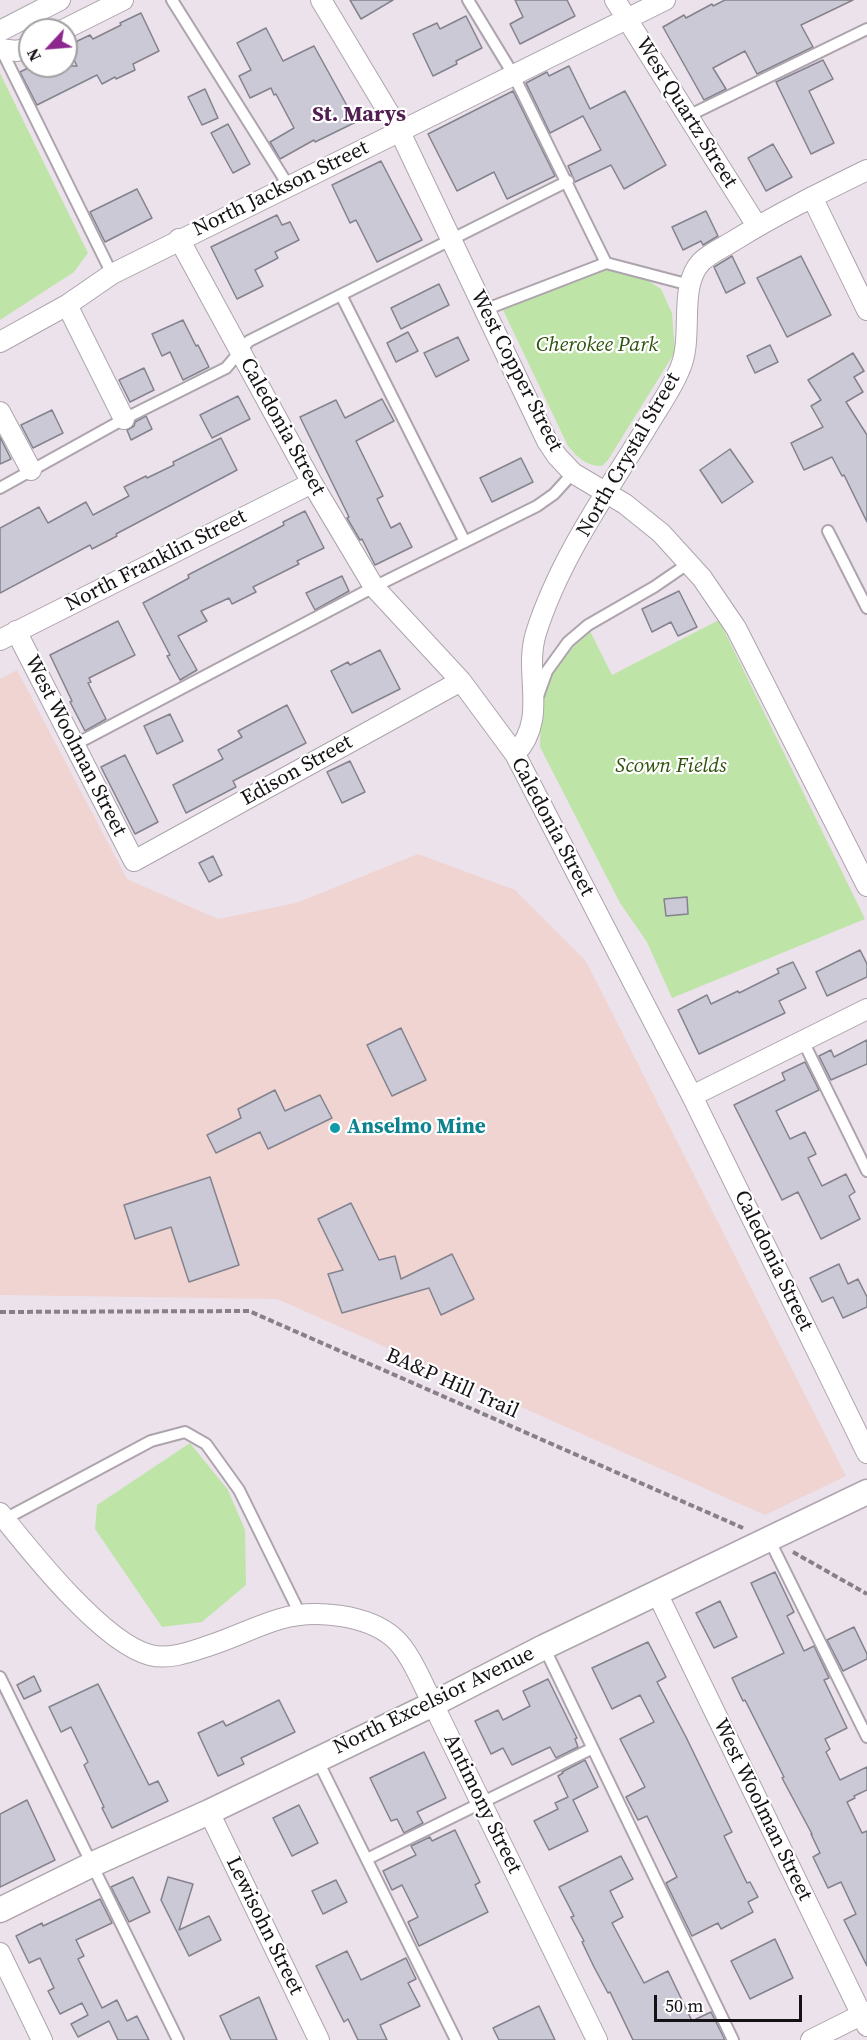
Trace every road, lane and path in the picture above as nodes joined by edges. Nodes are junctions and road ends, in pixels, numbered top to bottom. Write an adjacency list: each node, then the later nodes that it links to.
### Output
1 (60, 0): 11 (street)
2 (123, 0): 9 (street)
3 (172, 0): 18 (lane)
4 (321, 0): 15 (street, West Copper Street)
5 (468, 0): 13 (lane)
6 (615, 0): 8 (street, West Quartz Street)
7 (665, 0): 8 (street, North Jackson Street)
8 (627, 18): 13 (street, North Jackson Street); 14 (street, West Quartz Street)
9 (78, 22)
10 (866, 30): 14 (lane)
11 (0, 44): 12 (street); 24 (lane)
12 (18, 51)
13 (513, 74): 15 (street, North Jackson Street); 17 (lane)
14 (688, 116): 20 (street, West Quartz Street)
15 (399, 130): 18 (street, North Jackson Street); 22 (street, West Copper Street)
16 (867, 170): 19 (street, North Crystal Street)
17 (568, 181): 22 (lane); 23 (lane)
18 (288, 185): 21 (street, North Jackson Street)
19 (812, 197): 20 (street, North Crystal Street); 29 (street)
20 (758, 226): 25 (street, North Crystal Street)
21 (179, 239): 24 (street, North Jackson Street); 31 (street, Caledonia Street)
22 (451, 239): 26 (lane); 28 (street, West Copper Street)
23 (606, 263): 25 (lane); 28 (lane)
24 (112, 274): 27 (street, North Jackson Street)
25 (690, 285): 38 (street, North Crystal Street)
26 (341, 295): 31 (lane); 40 (lane)
27 (67, 305): 30 (street, North Jackson Street); 33 (street)
28 (484, 310): 35 (street, West Copper Street)
29 (867, 310)
30 (0, 342)
31 (240, 352): 33 (lane); 36 (street, Caledonia Street)
32 (0, 412): 34 (street)
33 (124, 418): 34 (lane)
34 (32, 470): 37 (lane)
35 (573, 473): 38 (street, West Copper Street); 40 (lane)
36 (312, 483): 42 (street, Caledonia Street); 44 (street, North Franklin Street)
37 (0, 488)
38 (606, 492): 41 (street, West Copper Street); 46 (street, North Crystal Street)
39 (828, 531): 43 (lane)
40 (465, 542): 42 (lane)
41 (689, 563): 46 (lane); 50 (street, West Copper Street)
42 (374, 587): 45 (street, Caledonia Street); 47 (lane)
43 (867, 608)
44 (8, 635): 47 (street, West Woolman Street)
45 (461, 681): 48 (street, Caledonia Street); 49 (street, Edison Street)
46 (534, 705): 48 (street, North Crystal Street)
47 (74, 745): 49 (street, West Woolman Street)
48 (515, 754): 53 (street, Caledonia Street)
49 (134, 861)
50 (867, 886)
51 (867, 1009): 52 (street)
52 (803, 1041): 53 (street); 54 (lane)
53 (692, 1096): 56 (street, Caledonia Street)
54 (867, 1171)
55 (0, 1312): 59 (path, BA&P Hill Trail)
56 (867, 1453)
57 (867, 1492): 59 (street, North Excelsior Avenue)
58 (2, 1516): 62 (street, Antimony Street); 62 (lane)
59 (769, 1539): 60 (street, North Excelsior Avenue); 61 (path, BA&P Hill Trail); 66 (lane)
60 (657, 1593): 63 (street, North Excelsior Avenue); 75 (street, West Woolman Street)
61 (867, 1594)
62 (301, 1616): 65 (street, Antimony Street)
63 (544, 1647): 65 (street, North Excelsior Avenue); 67 (lane)
64 (0, 1677): 72 (lane)
65 (433, 1704): 68 (street, North Excelsior Avenue); 69 (street, Antimony Street)
66 (867, 1737)
67 (591, 1749): 69 (lane); 81 (lane)
68 (317, 1759): 70 (street, North Excelsior Avenue); 71 (lane)
69 (481, 1802): 71 (lane); 80 (street, Antimony Street)
70 (209, 1812): 72 (street, North Excelsior Avenue); 78 (street, Lewisohn Street)
71 (367, 1859): 79 (lane)
72 (93, 1864): 73 (street, North Excelsior Avenue); 77 (lane)
73 (0, 1910)
74 (0, 1953): 76 (street)
75 (865, 2018): 82 (street)
76 (42, 2040)
77 (178, 2040)
78 (319, 2040)
79 (456, 2040)
80 (597, 2040)
81 (733, 2040)
82 (810, 2040)

